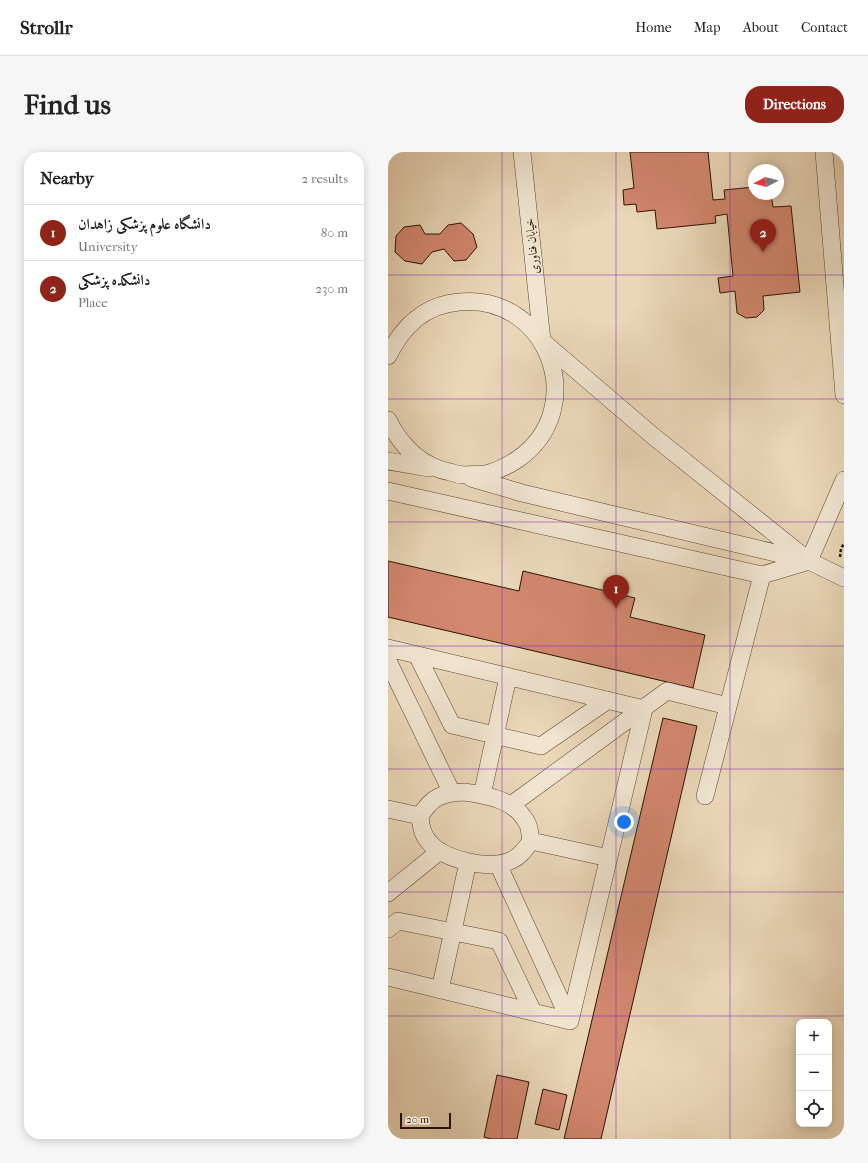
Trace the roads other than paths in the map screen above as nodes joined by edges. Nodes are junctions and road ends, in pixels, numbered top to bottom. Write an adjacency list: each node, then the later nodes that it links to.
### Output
1 (522, 152): 3 (street, خیابان فناوری)
2 (824, 152): 5 (street)
3 (542, 341): 4 (street); 9 (street); 13 (street)
4 (388, 356)
5 (844, 395)
6 (388, 420): 8 (street)
7 (388, 461): 8 (street)
8 (439, 470): 9 (street)
9 (461, 475): 12 (street)
10 (844, 480): 13 (street)
11 (388, 491): 14 (street)
12 (749, 547): 13 (street); 14 (street)
13 (809, 561): 15 (street); 16 (street)
14 (742, 571): 15 (street)
15 (762, 576): 22 (street)
16 (844, 578)
17 (388, 648): 18 (street)
18 (417, 654): 20 (street); 24 (street)
19 (388, 661): 25 (street)
20 (508, 677): 21 (street); 24 (street)
21 (608, 700): 23 (street); 24 (street)
22 (728, 706): 23 (street); 27 (street)
23 (644, 709): 28 (street); 33 (street)
24 (495, 735): 26 (street)
25 (452, 793): 26 (street); 30 (street)
26 (482, 795): 28 (street)
27 (705, 796)
28 (511, 805): 31 (street)
29 (388, 809): 30 (street)
30 (420, 816): 32 (street)
31 (531, 841): 33 (street); 35 (street)
32 (440, 851): 34 (street); 36 (street)
33 (609, 858): 42 (street)
34 (468, 862): 35 (street); 38 (street)
35 (498, 864): 42 (street)
36 (388, 893)
37 (388, 929): 38 (street)
38 (453, 932): 40 (street); 41 (street)
39 (388, 977): 40 (street)
40 (440, 990): 41 (street)
41 (533, 1012): 42 (street)
42 (570, 1021)

